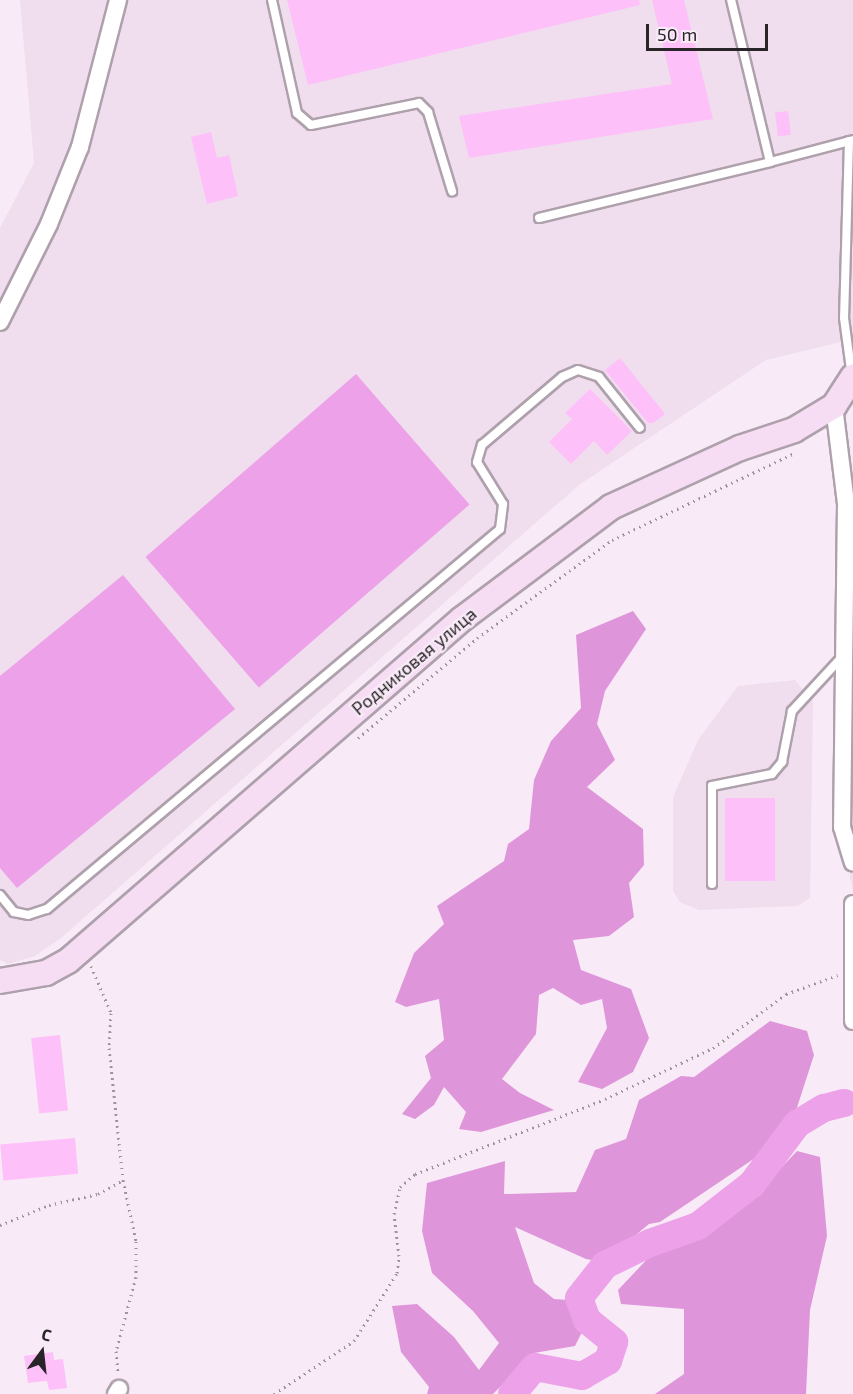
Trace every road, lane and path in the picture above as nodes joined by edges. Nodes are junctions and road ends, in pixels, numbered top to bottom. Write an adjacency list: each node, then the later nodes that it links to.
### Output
1 (118, 0): 8 (street)
2 (272, 0): 6 (lane)
3 (731, 0): 5 (lane)
4 (851, 141): 5 (lane); 9 (lane)
5 (771, 162): 7 (lane)
6 (452, 191)
7 (539, 218)
8 (0, 322)
9 (853, 377): 10 (street, Родниковая улица)
10 (834, 406): 13 (street); 22 (street, Родниковая улица)
11 (640, 428): 20 (lane)
12 (798, 451): 16 (path)
13 (848, 476): 14 (street)
14 (849, 581): 15 (street)
15 (844, 656): 17 (street); 19 (lane)
16 (349, 746)
17 (847, 767): 18 (street)
18 (853, 862)
19 (712, 884)
20 (0, 895)
21 (853, 904): 23 (street)
22 (82, 948): 24 (street, Родниковая улица); 26 (path)
23 (851, 970): 25 (street); 29 (path)
24 (0, 981)
25 (853, 1021)
26 (123, 1180): 27 (path); 28 (path)
27 (0, 1225)
28 (118, 1391)
29 (274, 1394)

